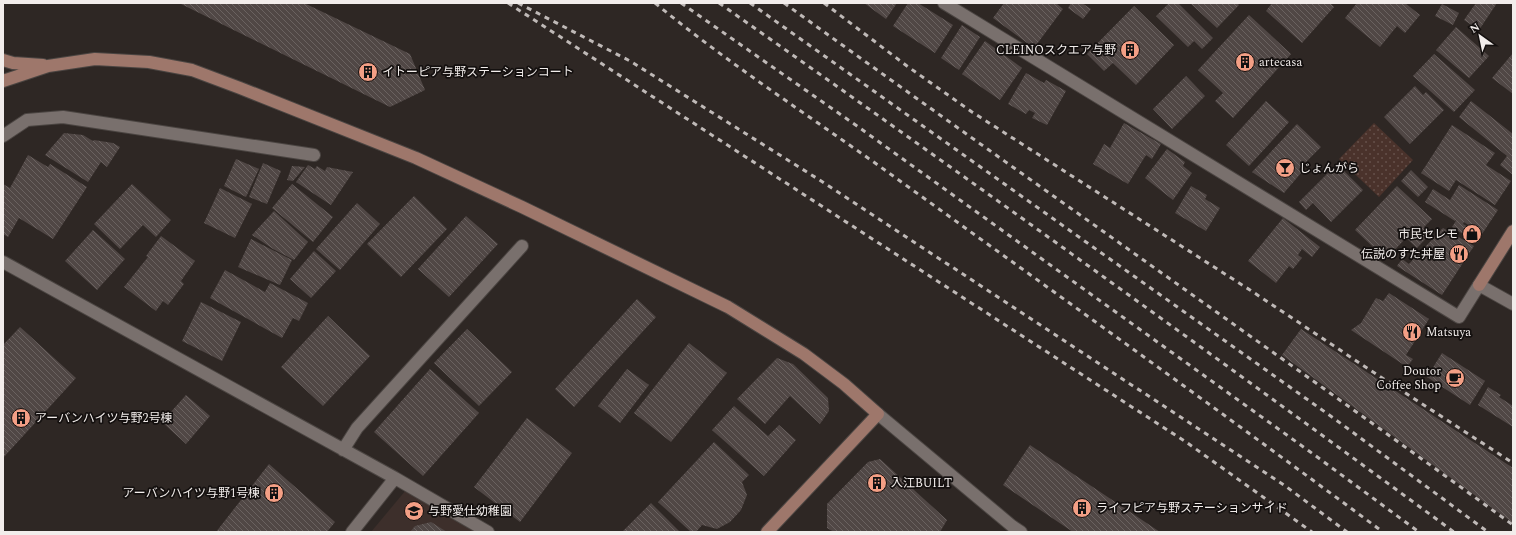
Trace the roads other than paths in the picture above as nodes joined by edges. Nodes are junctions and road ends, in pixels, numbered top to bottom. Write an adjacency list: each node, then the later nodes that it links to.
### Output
1 (944, 3): 10 (street)
2 (3, 60): 3 (street)
3 (48, 66): 4 (street); 12 (street)
4 (3, 81)
5 (3, 136): 6 (street)
6 (314, 156)
7 (1513, 230): 10 (street)
8 (522, 246): 13 (street)
9 (3, 262): 13 (street)
10 (1479, 285): 11 (street)
11 (1513, 304)
12 (878, 414): 17 (street); 18 (street)
13 (343, 450): 14 (street)
14 (395, 478): 15 (street); 16 (street)
15 (352, 532)
16 (488, 532)
17 (767, 532)
18 (1021, 532)

